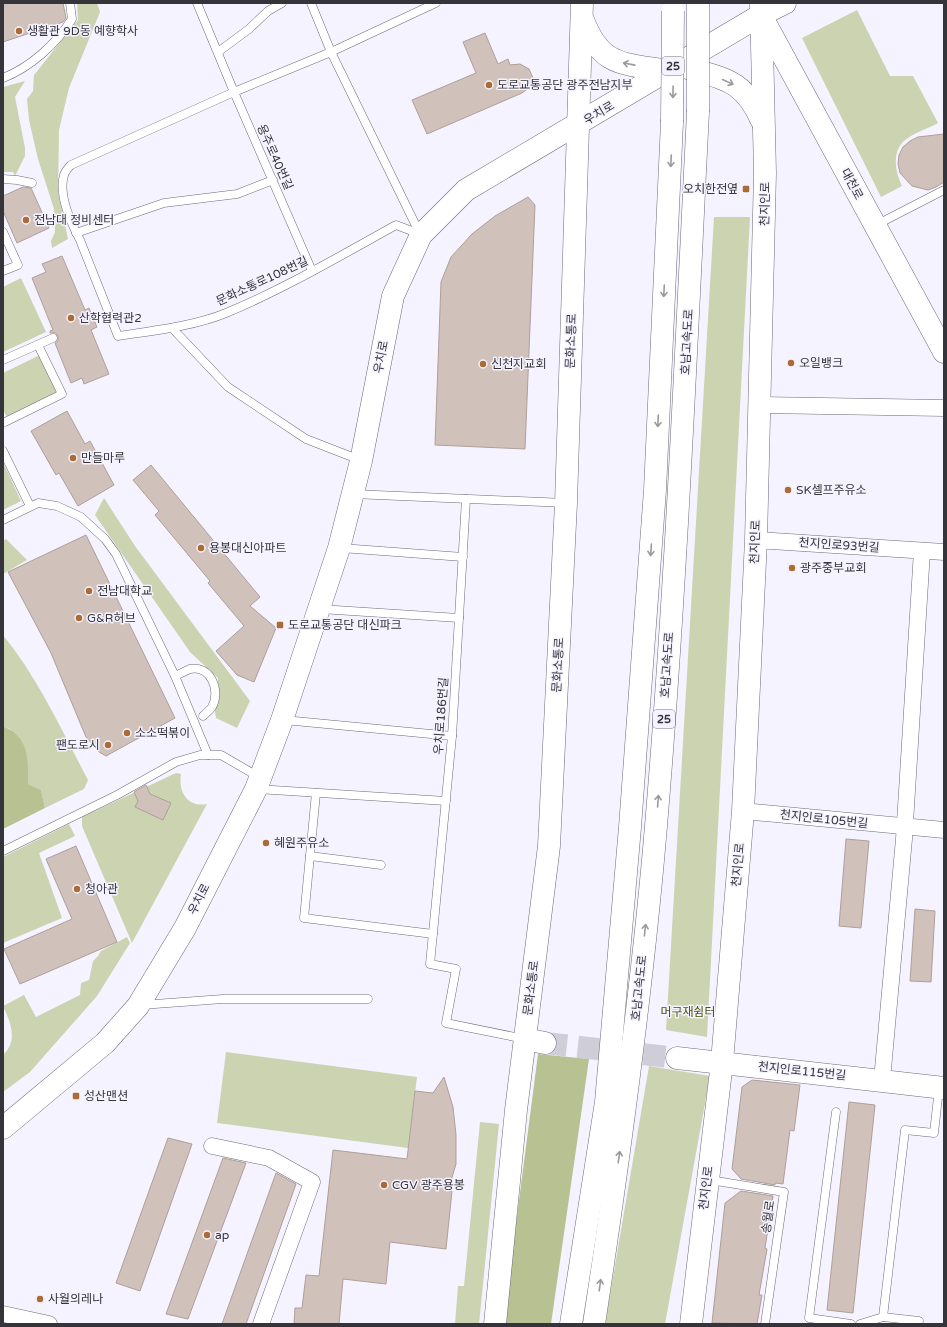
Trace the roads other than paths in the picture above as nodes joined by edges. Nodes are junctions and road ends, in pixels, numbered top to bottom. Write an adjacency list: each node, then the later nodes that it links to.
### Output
1 (70, 3): 14 (lane)
2 (197, 3): 11 (lane, 용주로40번길)
3 (282, 3): 11 (lane)
4 (311, 3): 12 (lane)
5 (436, 3): 12 (lane, 문화소통로108번길)
6 (698, 3): 83 (main road, 호남고속도로 / 25, one-way to 6, bridge)
7 (785, 3): 9 (main road, 우치로)
8 (674, 7): 82 (main road, 호남고속도로 / 25, one-way to 82, bridge)
9 (761, 9): 13 (main road, 우치로); 17 (main road, 천지인로); 22 (main road, 대천로)
10 (582, 10): 13 (main road, one-way to 10); 16 (main road, 문화소통로)
11 (218, 52): 15 (lane, 용주로40번길)
12 (332, 52): 15 (lane, 문화소통로108번길); 25 (lane)
13 (673, 68): 16 (main road, 우치로); 17 (main road, one-way to 17)
14 (3, 78)
15 (234, 92): 19 (lane, 용주로40번길); 24 (lane, 문화소통로108번길)
16 (579, 125): 25 (main road, 우치로); 40 (main road, 문화소통로)
17 (764, 127): 33 (main road, 천지인로)
18 (3, 180): 20 (lane)
19 (273, 180): 24 (lane); 27 (lane, 용주로40번길)
20 (32, 183)
21 (944, 190): 22 (lane)
22 (875, 226): 31 (main road, 대천로)
23 (3, 232): 26 (lane)
24 (76, 232): 28 (lane, 문화소통로108번길)
25 (421, 235): 27 (lane, 문화소통로108번길); 37 (main road, 우치로)
26 (3, 271)
27 (312, 271): 28 (lane, 문화소통로108번길)
28 (172, 328): 37 (lane)
29 (53, 338): 30 (lane)
30 (38, 345): 32 (lane); 35 (lane)
31 (944, 352)
32 (3, 360)
33 (760, 405): 34 (street); 43 (main road, 천지인로)
34 (944, 408)
35 (5, 422)
36 (3, 451): 41 (lane)
37 (361, 461): 38 (main road, 우치로)
38 (353, 494): 39 (lane); 44 (main road, 우치로)
39 (466, 499): 40 (lane); 47 (lane, 우치로186번길)
40 (566, 503): 67 (main road, 문화소통로)
41 (30, 506): 42 (lane); 50 (lane)
42 (3, 520)
43 (756, 540): 45 (street, 천지인로93번길); 58 (main road, 천지인로)
44 (339, 548): 47 (lane); 48 (main road, 우치로)
45 (922, 551): 46 (street, 천지인로93번길); 59 (street)
46 (944, 552)
47 (464, 557): 49 (lane, 우치로186번길)
48 (319, 609): 49 (lane); 52 (main road, 우치로)
49 (459, 618): 53 (lane, 우치로186번길)
50 (175, 676): 51 (lane); 54 (lane)
51 (203, 716)
52 (282, 720): 53 (lane); 55 (main road, 우치로)
53 (452, 736): 57 (lane, 우치로186번길)
54 (208, 755): 55 (lane); 61 (lane)
55 (258, 784): 56 (lane); 66 (main road, 우치로)
56 (316, 793): 57 (lane); 62 (lane)
57 (446, 801): 64 (lane, 우치로186번길)
58 (743, 810): 59 (street, 천지인로105번길); 69 (main road, 천지인로)
59 (905, 827): 60 (street, 천지인로105번길); 70 (street)
60 (944, 830)
61 (3, 851)
62 (310, 856): 63 (lane); 64 (lane)
63 (381, 865)
64 (433, 934): 67 (lane, 우치로186번길)
65 (368, 999): 66 (lane)
66 (138, 1006): 73 (main road, 우치로)
67 (535, 1041): 81 (main road, 문화소통로)
68 (677, 1058): 69 (main road, 천지인로115번길)
69 (722, 1062): 70 (main road, 천지인로115번길); 75 (main road, 천지인로)
70 (882, 1080): 71 (main road, 천지인로115번길)
71 (941, 1087): 77 (lane)
72 (836, 1112): 86 (lane)
73 (7, 1123)
74 (212, 1146): 80 (street)
75 (707, 1180): 84 (main road, 천지인로); 85 (lane, 송월로)
76 (3, 1314): 78 (street)
77 (883, 1316): 87 (lane); 88 (lane)
78 (19, 1321): 79 (street)
79 (49, 1324)
80 (261, 1324)
81 (494, 1324)
82 (571, 1324)
83 (594, 1324)
84 (691, 1324)
85 (765, 1324)
86 (851, 1324)
87 (860, 1324)
88 (918, 1324)

